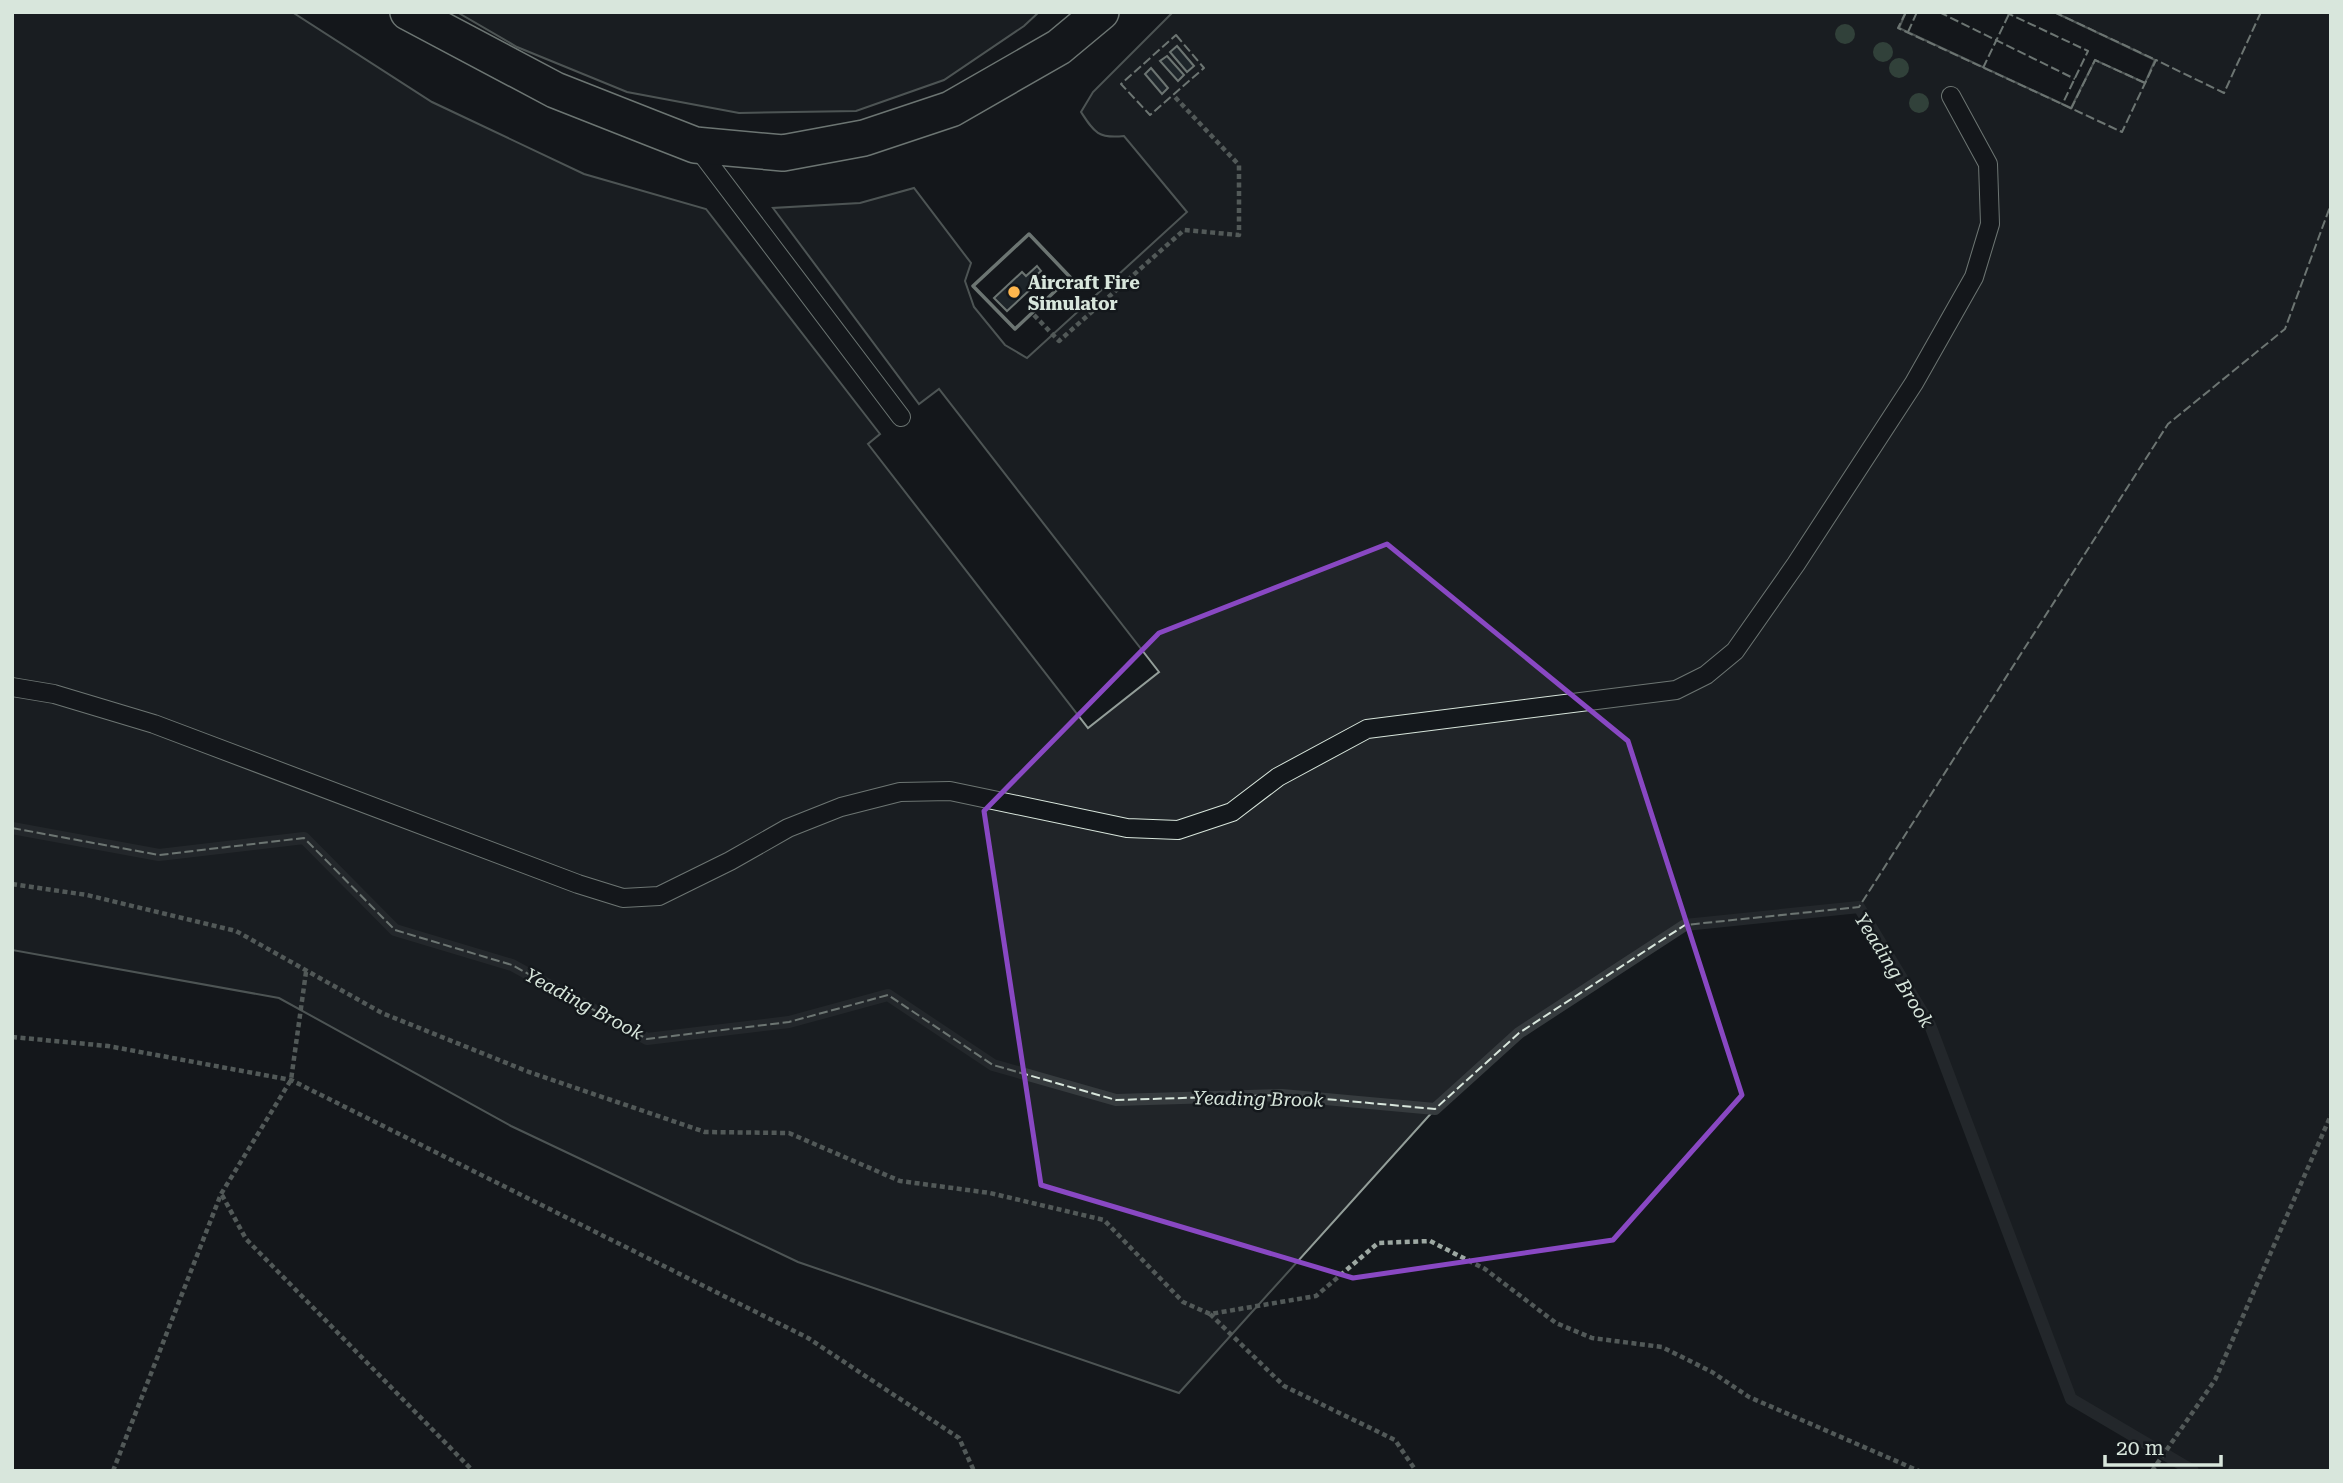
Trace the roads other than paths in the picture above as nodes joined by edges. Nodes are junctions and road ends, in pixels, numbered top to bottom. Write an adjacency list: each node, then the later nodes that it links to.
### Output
1 (408, 12): 4 (street)
2 (1101, 12): 4 (street)
3 (1951, 96): 6 (lane)
4 (695, 145): 5 (lane)
5 (901, 417)
6 (12, 687)

